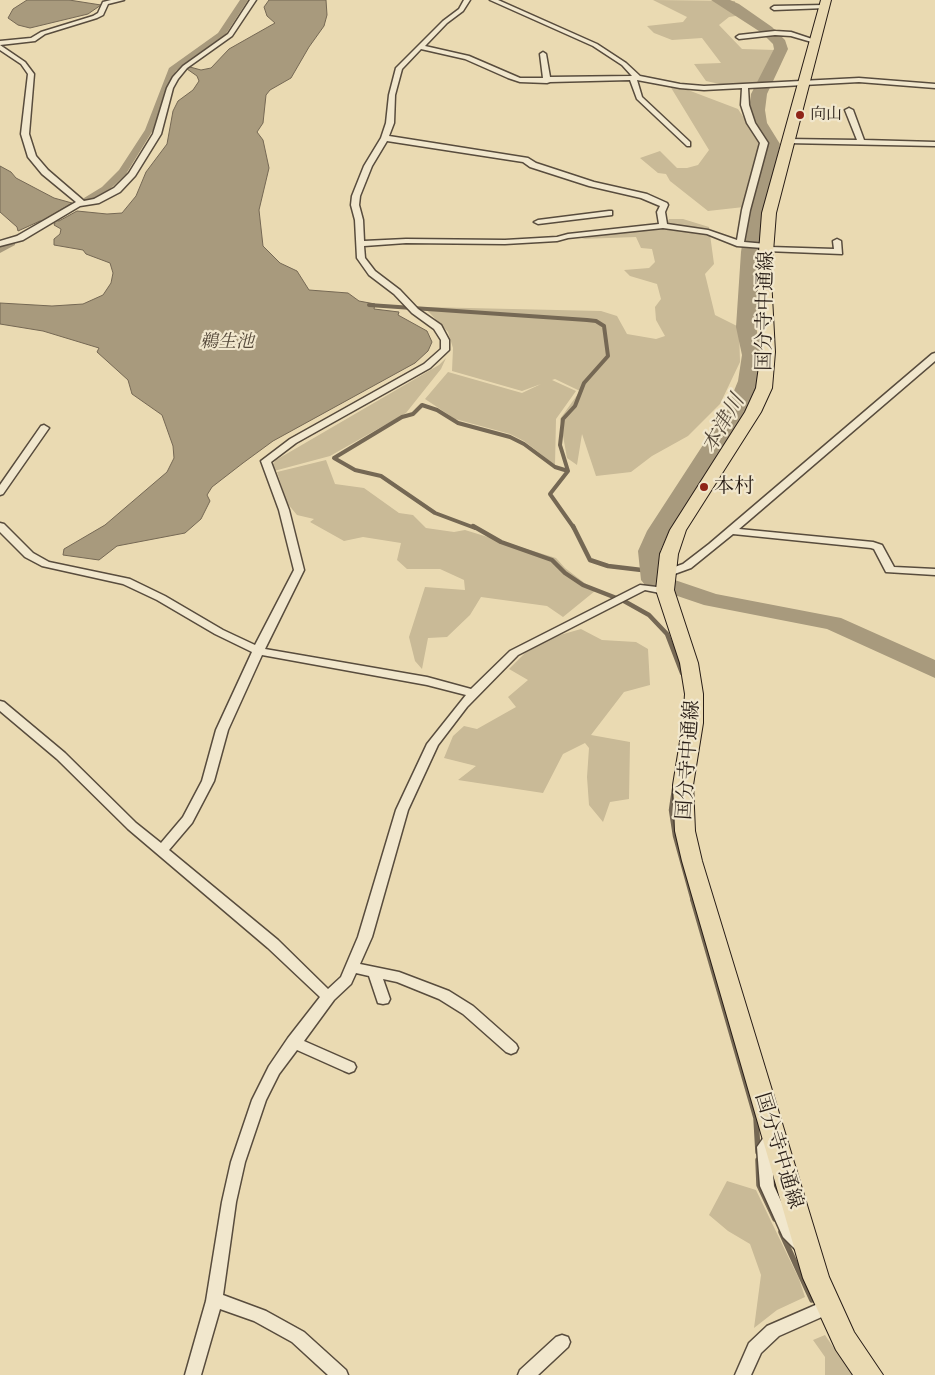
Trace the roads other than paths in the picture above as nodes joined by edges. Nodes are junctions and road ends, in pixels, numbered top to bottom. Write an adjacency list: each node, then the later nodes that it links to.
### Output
1 (121, 0): 9 (street)
2 (253, 0): 24 (street)
3 (467, 0): 11 (street)
4 (493, 0): 13 (street)
5 (825, 4): 6 (street); 8 (main road, 国分寺中通線)
6 (774, 8)
7 (739, 37): 8 (street)
8 (815, 41): 15 (main road, 国分寺中通線)
9 (0, 43)
10 (0, 47): 24 (street)
11 (419, 48): 14 (street); 19 (street)
12 (543, 54): 14 (street)
13 (635, 78): 14 (street); 16 (street); 22 (street)
14 (547, 81)
15 (804, 82): 16 (street); 17 (street); 20 (main road, 国分寺中通線)
16 (745, 86): 33 (street)
17 (935, 86)
18 (849, 110): 21 (street)
19 (385, 138): 28 (street); 32 (street)
20 (788, 141): 21 (street); 34 (main road, 国分寺中通線)
21 (861, 141): 23 (street)
22 (687, 144)
23 (935, 144)
24 (80, 204): 31 (street)
25 (541, 212): 27 (street)
26 (609, 213): 27 (street)
27 (554, 221): 29 (street)
28 (663, 226): 29 (street); 33 (street)
29 (562, 238): 32 (street)
30 (837, 242): 34 (street)
31 (0, 244)
32 (359, 244): 42 (street)
33 (742, 245): 34 (street)
34 (764, 247): 41 (main road, 国分寺中通線)
35 (935, 356): 39 (street)
36 (44, 428): 37 (street)
37 (0, 492)
38 (0, 526): 42 (street)
39 (729, 531): 40 (street); 41 (street)
40 (935, 572)
41 (665, 583): 43 (street); 54 (main road, 国分寺中通線)
42 (258, 651): 43 (street); 45 (street)
43 (473, 693): 46 (street)
44 (0, 704): 45 (street)
45 (162, 850): 48 (street)
46 (352, 967): 47 (street); 48 (street)
47 (374, 971): 49 (street); 51 (street)
48 (329, 996): 50 (street)
49 (383, 1000)
50 (294, 1042): 52 (street); 53 (street)
51 (511, 1048)
52 (349, 1067)
53 (214, 1301): 56 (street); 57 (street)
54 (828, 1307): 59 (street); 60 (main road, 国分寺中通線)
55 (562, 1342): 58 (street)
56 (194, 1375)
57 (340, 1375)
58 (526, 1375)
59 (743, 1375)
60 (869, 1375)

